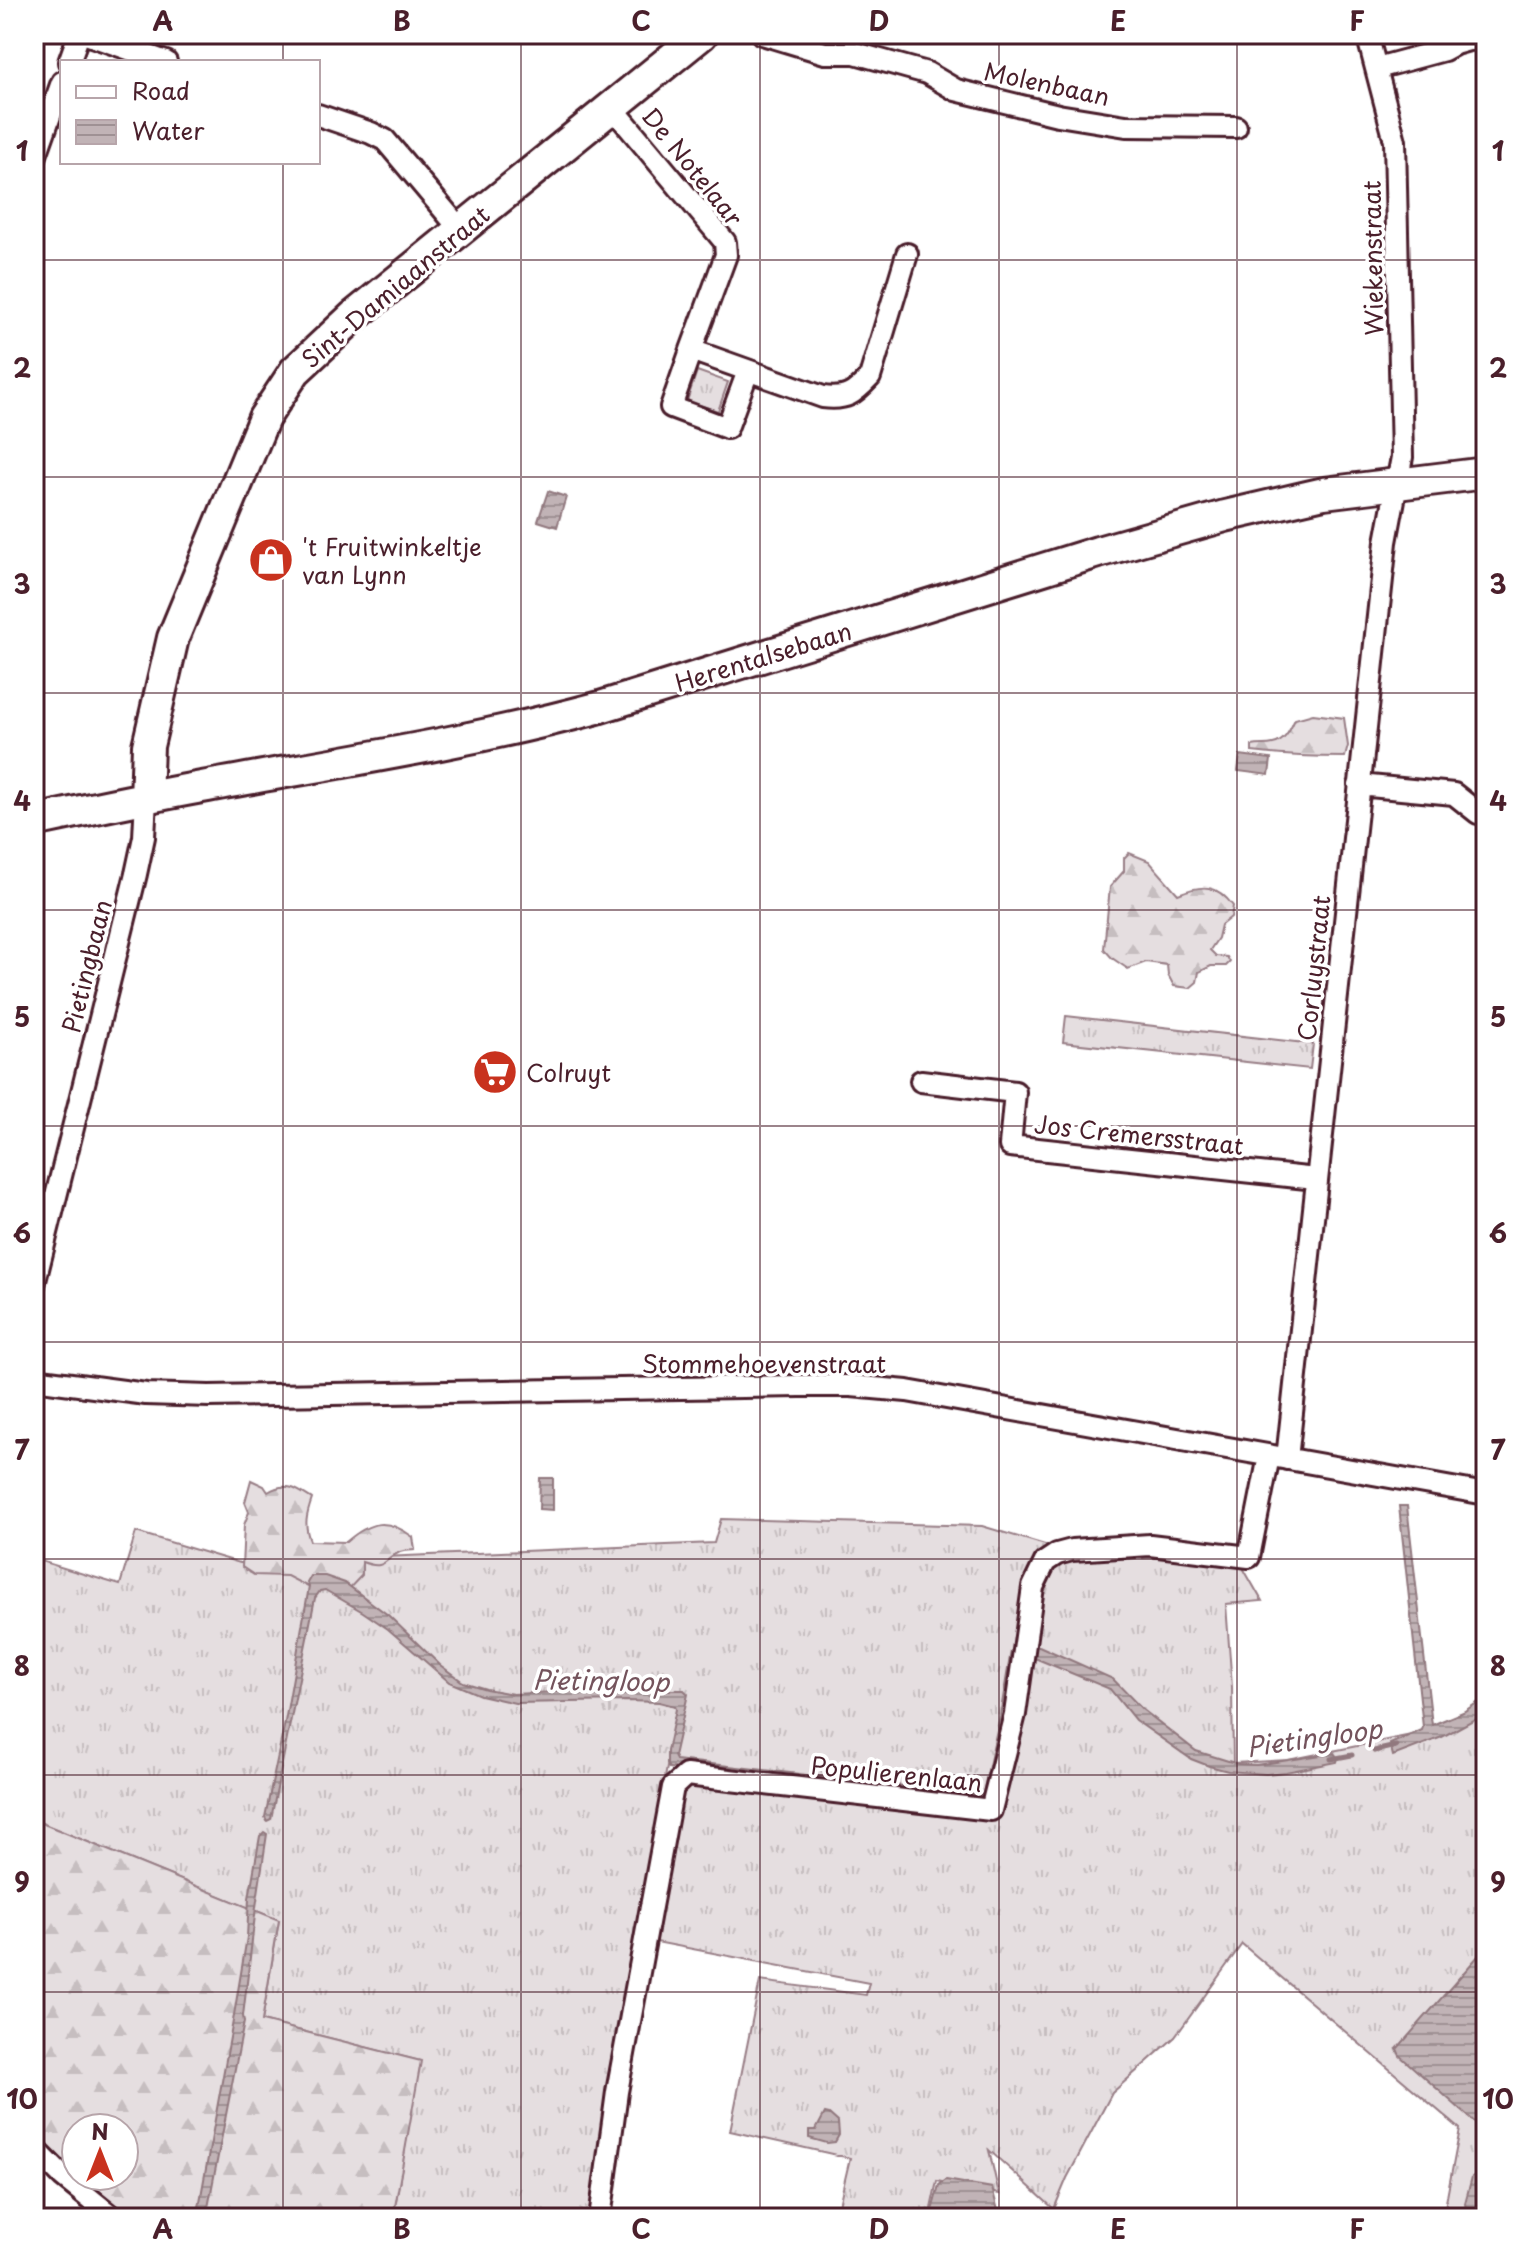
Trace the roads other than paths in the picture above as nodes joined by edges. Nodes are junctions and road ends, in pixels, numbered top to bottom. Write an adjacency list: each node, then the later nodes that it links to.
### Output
1 (79, 34): 7 (street)
2 (86, 34): 8 (street)
3 (702, 34): 11 (main road, Sint-Damiaanstraat)
4 (762, 34): 13 (street, Molenbaan)
5 (1367, 34): 9 (street, Wiekenstraat)
6 (1486, 39): 9 (street)
7 (70, 60)
8 (160, 60)
9 (1377, 68): 20 (street, Wiekenstraat)
10 (60, 88): 14 (street)
11 (612, 107): 15 (main road, Sint-Damiaanstraat); 17 (street, De Notelaar)
12 (320, 116): 15 (street)
13 (1236, 127)
14 (34, 161)
15 (460, 229): 22 (main road, Sint-Damiaanstraat)
16 (907, 254): 18 (street)
17 (691, 350): 18 (street); 18 (street, De Notelaar)
18 (748, 371)
19 (1486, 473): 20 (main road, Herentalsebaan)
20 (1396, 483): 21 (street, Corluystraat); 22 (main road, Herentalsebaan)
21 (1359, 785): 23 (street); 26 (street, Corluystraat)
22 (146, 798): 24 (main road, Herentalsebaan); 27 (street, Pietingbaan)
23 (1486, 814)
24 (34, 821)
25 (921, 1081): 26 (street, Jos Cremersstraat)
26 (1316, 1179): 29 (street, Corluystraat)
27 (34, 1285)
28 (34, 1379): 29 (street, Stommehoevenstraat)
29 (1278, 1457): 30 (street, Stommehoevenstraat); 33 (street, Populierenlaan)
30 (1486, 1494)
31 (34, 2148): 32 (street)
32 (114, 2218)
33 (600, 2218)

